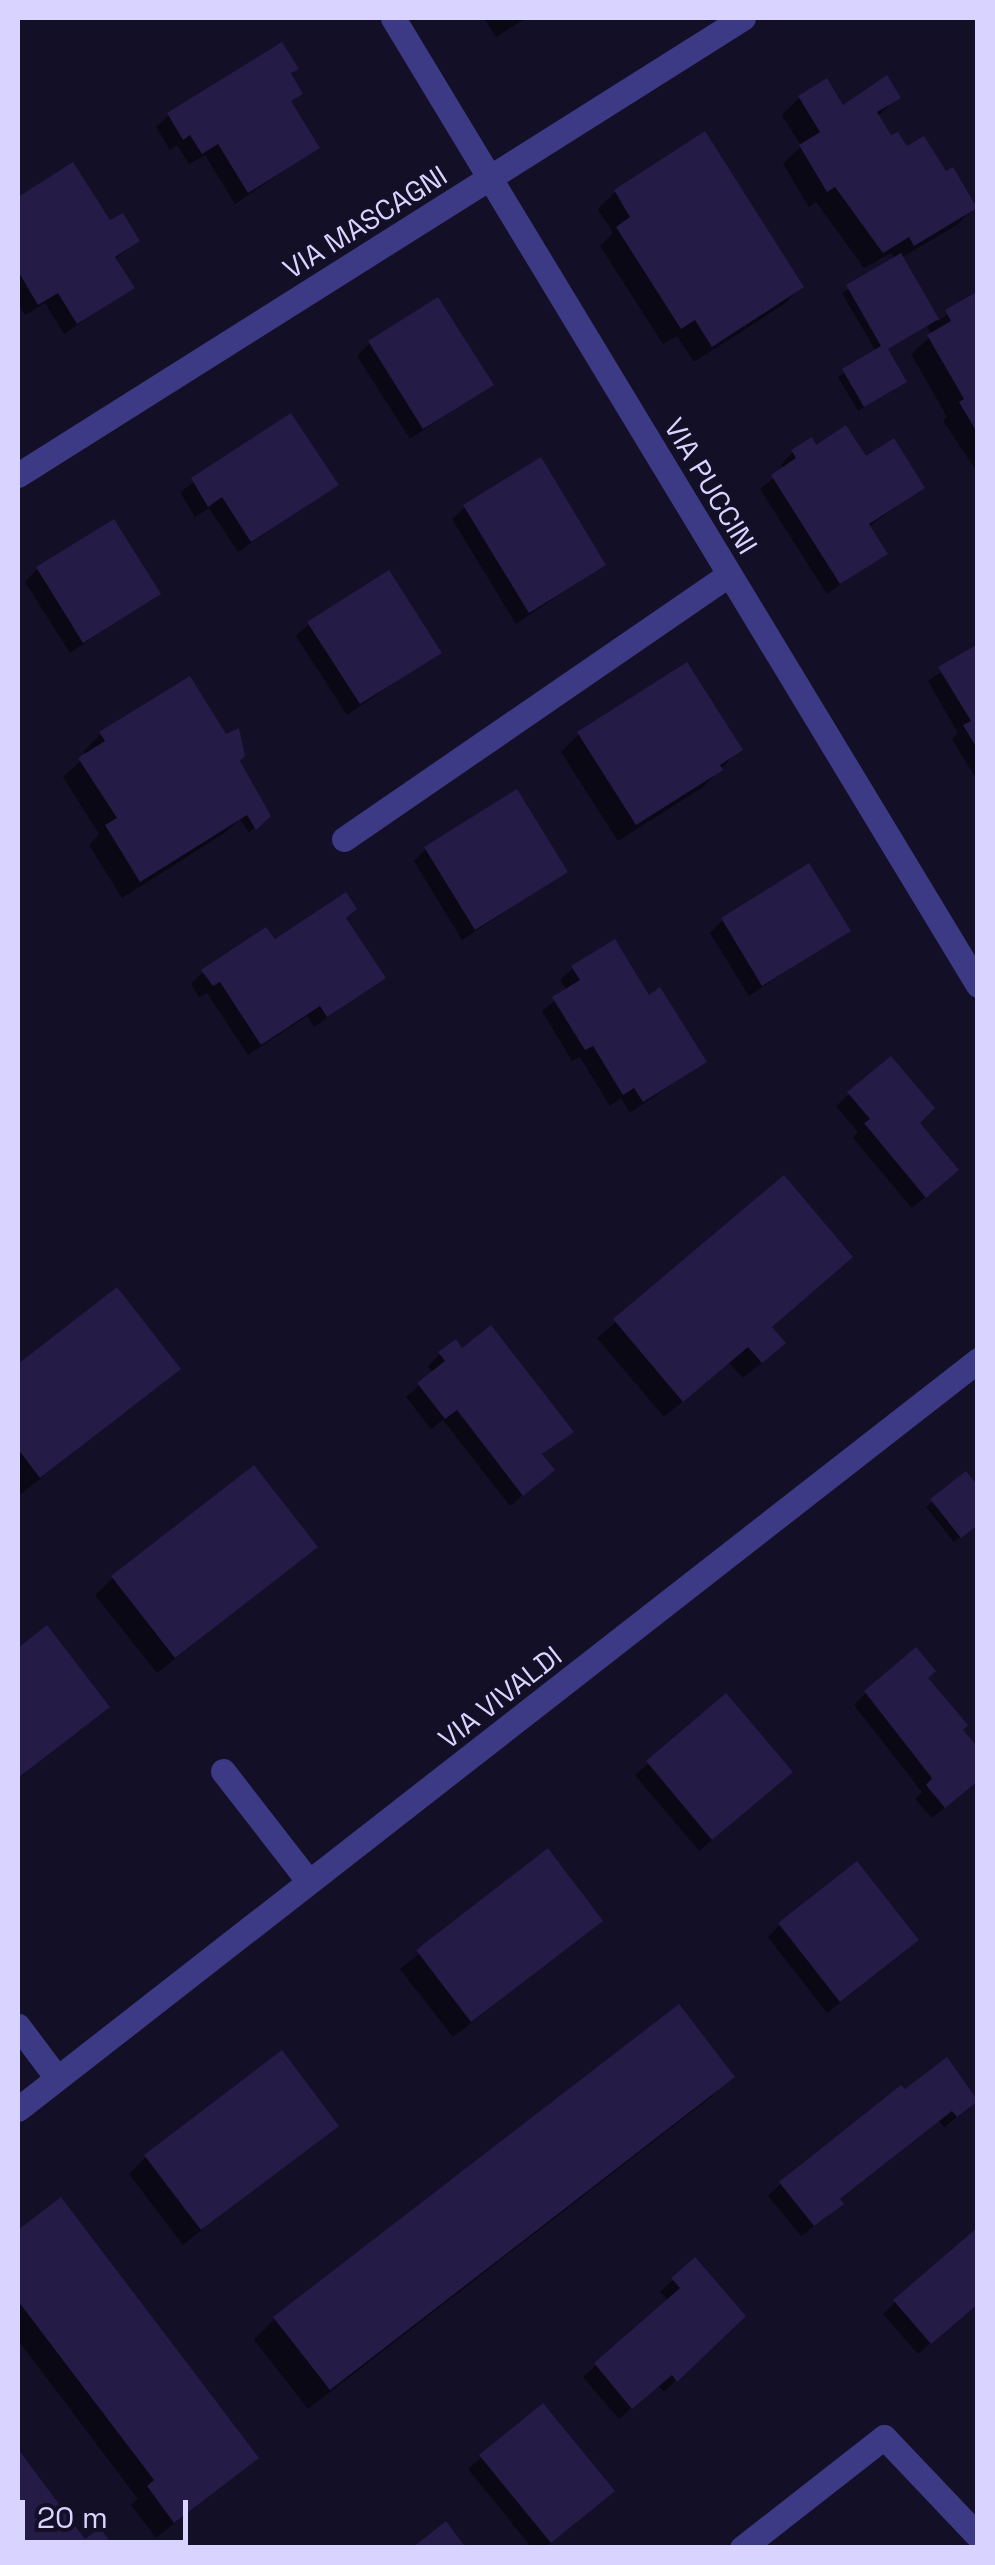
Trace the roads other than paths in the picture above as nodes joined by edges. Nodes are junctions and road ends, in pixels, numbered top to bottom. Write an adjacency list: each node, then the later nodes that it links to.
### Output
1 (393, 18): 3 (street, VIA PUCCINI)
2 (744, 18): 3 (street, VIA MASCAGNI)
3 (493, 178): 4 (street, VIA MASCAGNI); 5 (street, VIA PUCCINI)
4 (18, 474)
5 (729, 574): 6 (street); 7 (street, VIA PUCCINI)
6 (344, 839)
7 (978, 985)
8 (978, 1360): 10 (street, VIA VIVALDI)
9 (223, 1771): 10 (street)
10 (308, 1882): 12 (street, VIA VIVALDI)
11 (18, 2026): 12 (street)
12 (56, 2078): 13 (street, VIA VIVALDI)
13 (18, 2108)
14 (978, 2536): 15 (street)
15 (742, 2548)

